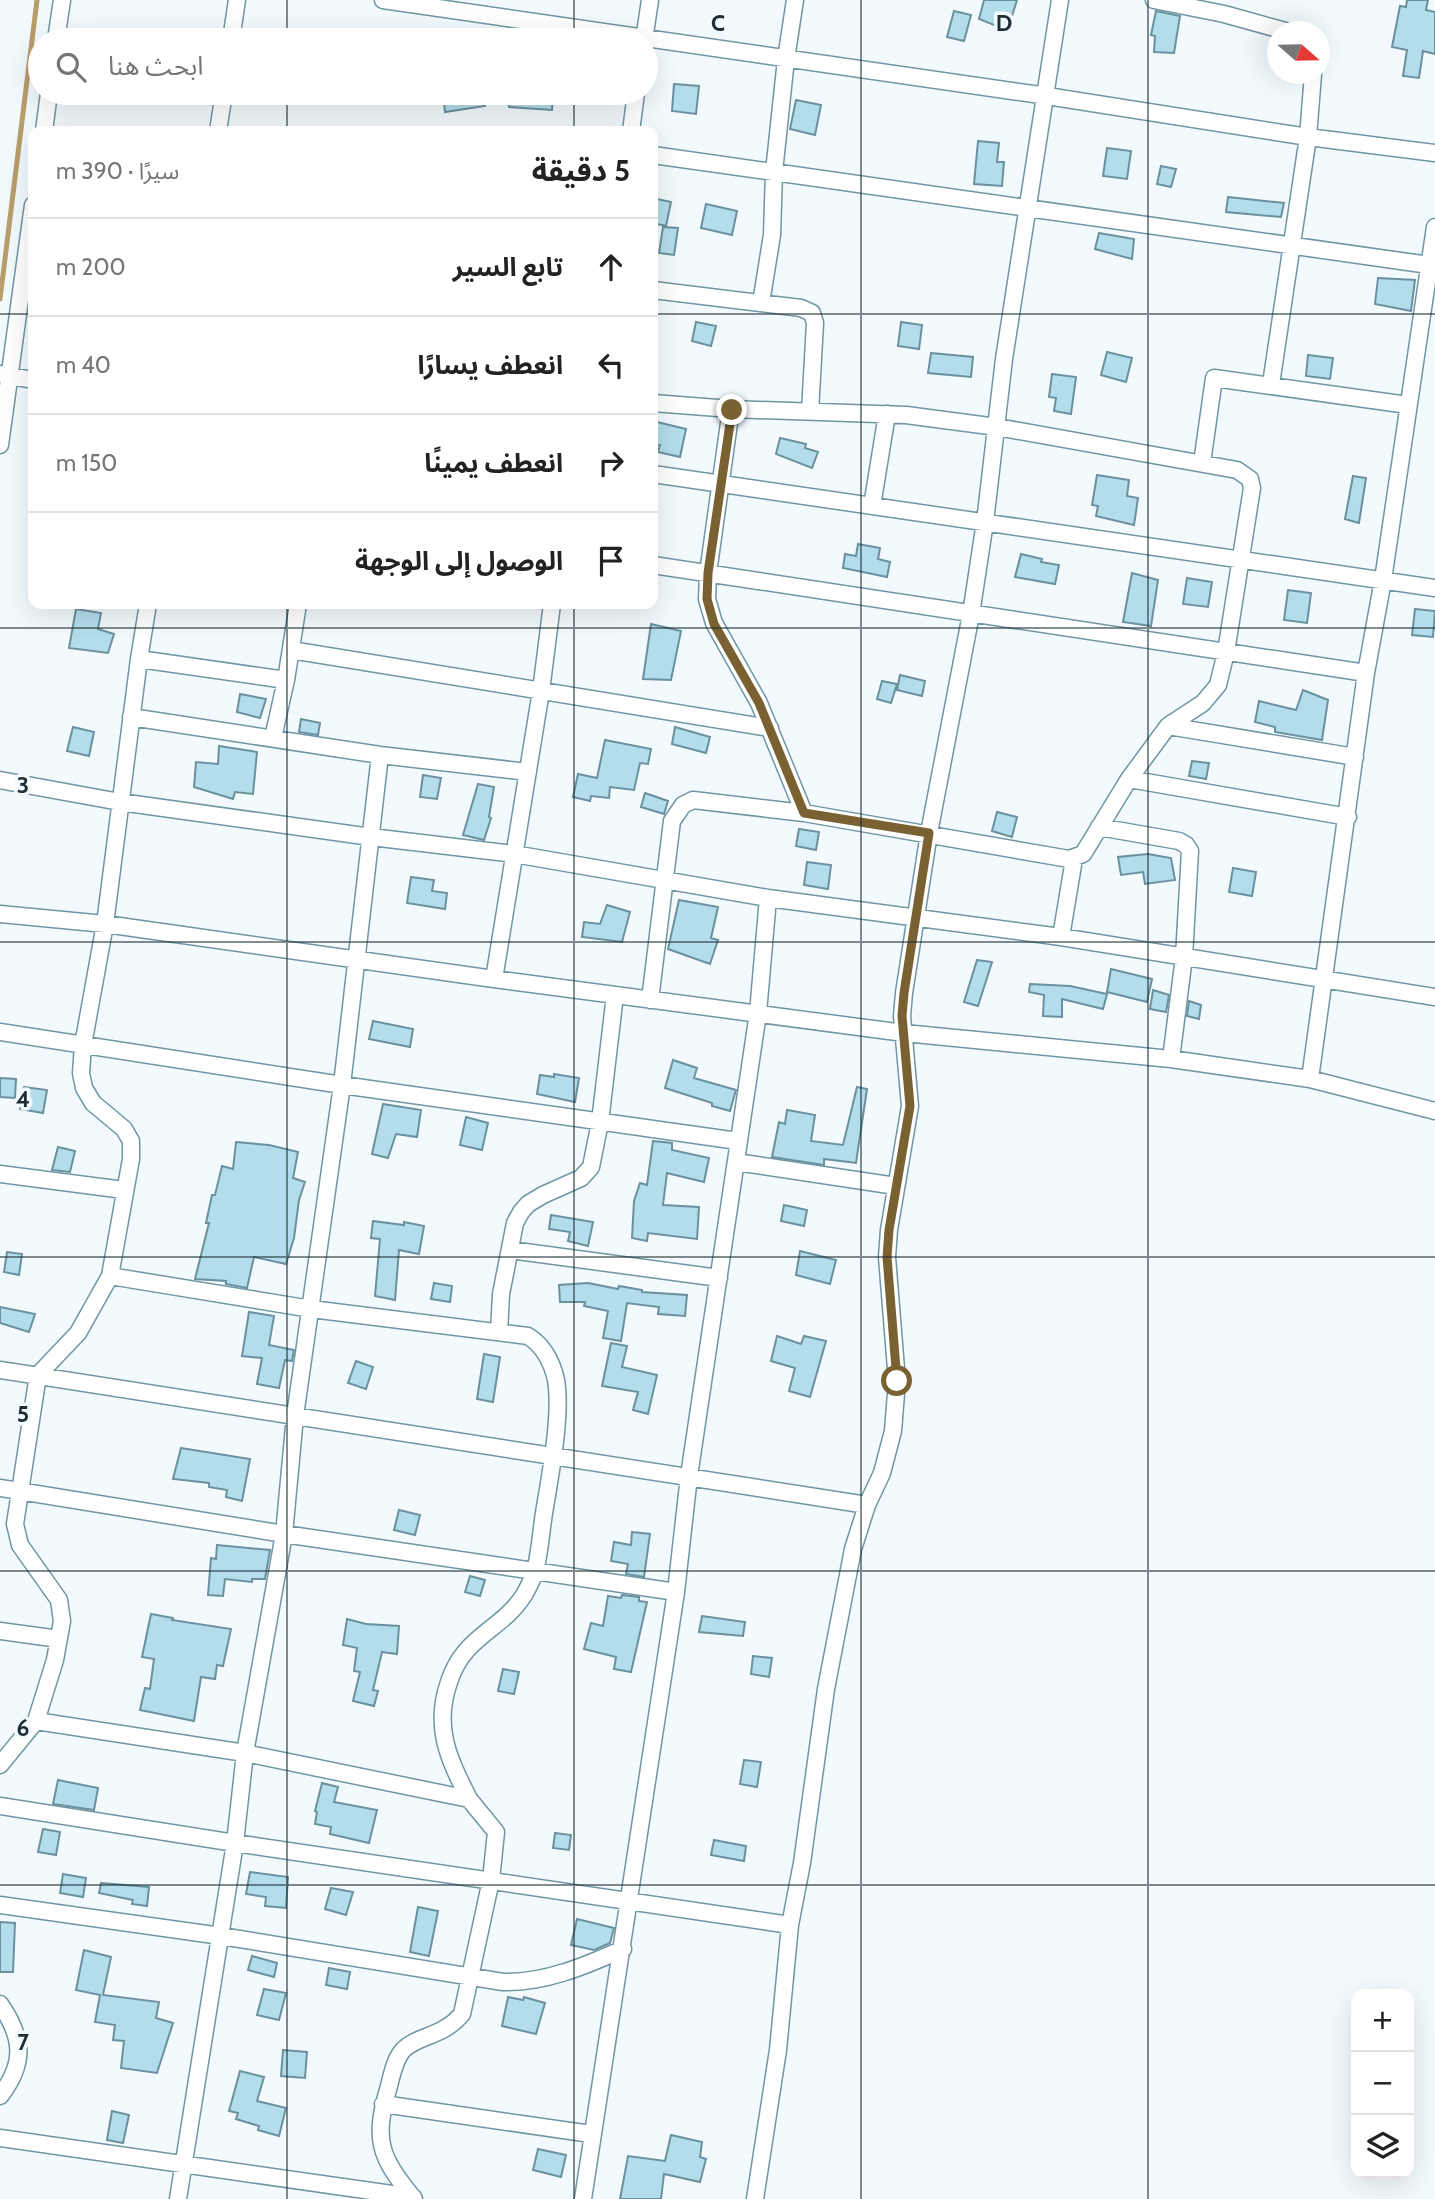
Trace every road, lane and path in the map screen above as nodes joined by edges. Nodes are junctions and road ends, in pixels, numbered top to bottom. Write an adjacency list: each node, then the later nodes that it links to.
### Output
1 (62, 0): 11 (street)
2 (237, 0): 12 (street)
3 (383, 0): 8 (street)
4 (650, 0): 14 (street)
5 (795, 0): 16 (street)
6 (1060, 0): 18 (street)
7 (1154, 0): 9 (street)
8 (488, 7): 13 (street)
9 (1226, 7): 10 (street)
10 (1267, 23)
11 (58, 28)
12 (233, 28)
13 (590, 28)
14 (646, 28)
15 (658, 41): 16 (street)
16 (786, 59): 18 (street); 28 (street)
17 (1312, 84): 25 (street)
18 (1047, 96): 25 (street); 29 (street)
19 (47, 105): 22 (street)
20 (222, 105): 23 (street)
21 (634, 105): 24 (street)
22 (45, 126)
23 (219, 126)
24 (632, 126)
25 (1308, 137): 26 (street); 32 (street)
26 (1435, 153)
27 (658, 156): 28 (street)
28 (774, 172): 29 (street); 35 (street)
29 (1028, 206): 32 (street); 44 (street)
30 (1435, 226): 33 (street)
31 (28, 235): 36 (street)
32 (1292, 245): 33 (street); 38 (street)
33 (1429, 265): 40 (street)
34 (658, 291): 35 (street)
35 (761, 303): 42 (street)
36 (5, 375): 37 (street); 45 (street)
37 (28, 379)
38 (1271, 384): 40 (street); 46 (street)
39 (658, 403): 41 (street)
40 (1408, 405): 54 (street)
41 (732, 410): 42 (street); 48 (street)
42 (810, 412): 43 (street)
43 (887, 414): 44 (street); 49 (street)
44 (998, 427): 46 (street); 50 (street)
45 (0, 444)
46 (1202, 463): 51 (street)
47 (658, 475): 48 (street)
48 (721, 483): 49 (street); 53 (street)
49 (872, 506): 50 (street)
50 (985, 523): 51 (street); 59 (street)
51 (1241, 559): 54 (street); 61 (street)
52 (658, 566): 53 (street)
53 (708, 573): 59 (street); 68 (street)
54 (1383, 580): 55 (street); 63 (street)
55 (1435, 588)
56 (147, 609): 62 (street)
57 (297, 609): 60 (street)
58 (551, 609): 65 (street)
59 (971, 614): 61 (street); 79 (street)
60 (291, 650): 64 (street); 65 (street)
61 (1226, 652): 63 (street); 67 (street)
62 (139, 659): 64 (street); 66 (street)
63 (1366, 673): 71 (street)
64 (286, 680): 69 (street)
65 (541, 691): 68 (street); 72 (street)
66 (131, 717): 69 (street); 75 (street)
67 (1168, 726): 71 (street); 73 (street)
68 (770, 728): 76 (street)
69 (273, 738): 70 (street)
70 (380, 755): 72 (street); 80 (street)
71 (1355, 757): 77 (street)
72 (528, 772): 81 (street)
73 (1129, 779): 77 (street); 78 (street)
74 (0, 780): 75 (street)
75 (120, 802): 80 (street); 87 (street)
76 (804, 813): 79 (street); 83 (street)
77 (1348, 817): 92 (street)
78 (1100, 827): 82 (street); 89 (street)
79 (929, 833): 82 (street); 86 (street)
80 (371, 837): 81 (street); 90 (street)
81 (514, 854): 83 (street); 91 (street)
82 (1074, 859): 88 (street)
83 (665, 881): 84 (street); 95 (street)
84 (768, 898): 86 (street); 96 (street)
85 (0, 914): 87 (street)
86 (916, 918): 88 (street); 98 (street)
87 (106, 924): 90 (street); 99 (street)
88 (1060, 937): 89 (street)
89 (1184, 957): 92 (street); 100 (street)
90 (356, 958): 91 (street); 102 (street)
91 (494, 979): 93 (street)
92 (1324, 979): 94 (street); 101 (street)
93 (615, 995): 95 (street); 104 (street)
94 (1435, 997)
95 (650, 999): 96 (street)
96 (758, 1013): 98 (street); 105 (street)
97 (0, 1032): 99 (street)
98 (904, 1033): 100 (street); 108 (street)
99 (83, 1045): 102 (street); 109 (street)
100 (1171, 1059): 101 (street)
101 (1310, 1079): 103 (street)
102 (342, 1086): 104 (street); 113 (street)
103 (1435, 1111)
104 (600, 1122): 105 (street); 110 (street)
105 (738, 1141): 106 (street)
106 (736, 1162): 108 (street); 112 (street)
107 (0, 1174): 109 (street)
108 (896, 1186): 122 (street)
109 (124, 1190): 111 (street)
110 (510, 1250): 112 (street); 114 (street)
111 (110, 1276): 113 (street); 116 (street)
112 (719, 1278): 119 (street)
113 (311, 1309): 114 (street); 117 (street)
114 (499, 1332): 118 (street)
115 (0, 1370): 116 (street)
116 (38, 1375): 117 (street); 121 (street)
117 (295, 1416): 118 (street); 123 (street)
118 (554, 1454): 119 (street); 124 (street)
119 (689, 1476): 122 (street); 125 (street)
120 (0, 1488): 121 (street)
121 (19, 1491): 123 (street); 127 (street)
122 (867, 1505): 137 (street)
123 (285, 1534): 124 (street); 129 (street)
124 (535, 1573): 125 (street); 131 (street)
125 (676, 1592): 135 (street)
126 (0, 1631): 127 (street)
127 (59, 1639): 128 (street)
128 (36, 1721): 129 (street); 130 (street)
129 (245, 1753): 131 (street); 133 (street)
130 (0, 1765)
131 (469, 1799): 134 (street)
132 (0, 1806): 133 (street)
133 (235, 1843): 134 (street); 138 (street)
134 (491, 1880): 135 (street); 140 (street)
135 (629, 1901): 137 (street); 139 (street)
136 (0, 1906): 138 (street)
137 (790, 1925): 151 (street)
138 (221, 1936): 140 (street); 147 (street)
139 (623, 1949): 140 (street); 145 (street)
140 (471, 1976): 144 (street)
141 (0, 2004): 142 (street)
142 (7, 2028): 143 (street)
143 (0, 2096)
144 (383, 2104): 145 (street); 148 (street)
145 (591, 2134): 150 (street)
146 (0, 2138): 147 (street)
147 (183, 2162): 148 (street); 149 (street)
148 (413, 2198)
149 (178, 2199)
150 (583, 2199)
151 (755, 2199)

